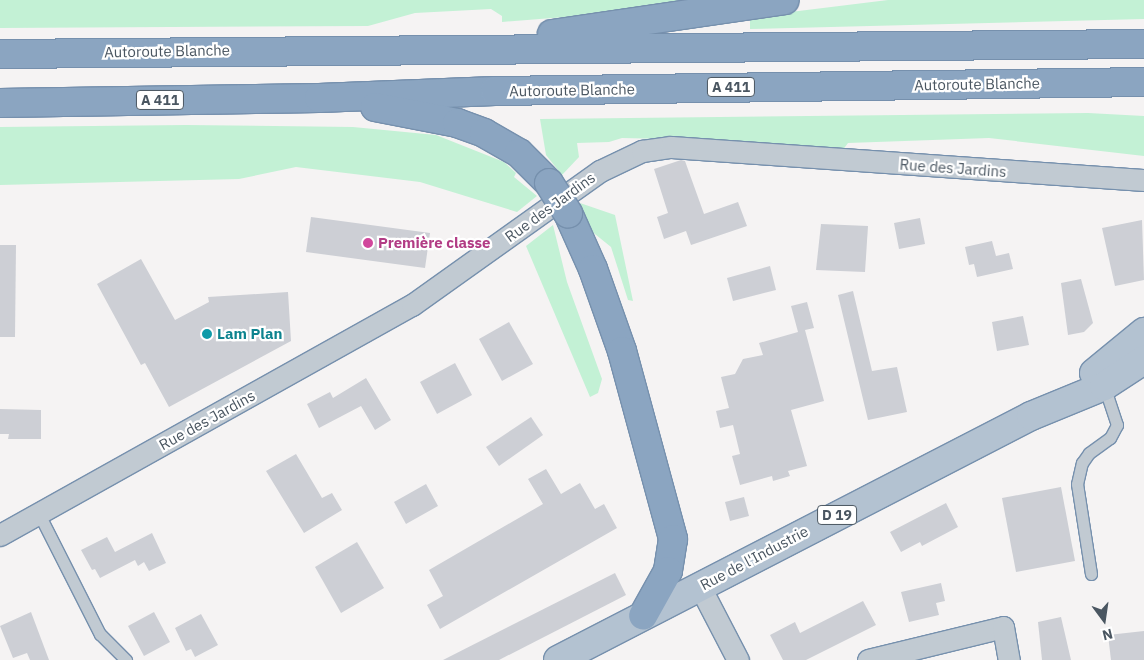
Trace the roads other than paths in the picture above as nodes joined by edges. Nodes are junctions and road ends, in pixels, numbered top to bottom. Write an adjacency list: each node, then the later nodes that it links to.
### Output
1 (785, 0): 3 (highway)
2 (1144, 44): 3 (highway, Autoroute Blanche)
3 (409, 48): 4 (highway, Autoroute Blanche)
4 (0, 54)
5 (1144, 82): 6 (highway, Autoroute Blanche / A 411)
6 (319, 98): 7 (highway, Autoroute Blanche / A 411); 16 (highway, bridge)
7 (0, 103)
8 (1144, 180): 12 (street, Rue des Jardins)
9 (1144, 332): 11 (main road, Rue de l'Industrie / D 19)
10 (1144, 360): 11 (main road, Rue de l'Industrie / D 19)
11 (1100, 379): 14 (lane); 15 (main road, Rue de l'Industrie / D 19)
12 (39, 514): 13 (street, Rue des Jardins); 17 (lane)
13 (0, 535)
14 (1092, 574)
15 (700, 587): 16 (main road, Rue de l'Industrie / D 19); 19 (street)
16 (643, 616): 18 (main road, Rue de l'Industrie / D 19)
17 (126, 660)
18 (558, 660)
19 (738, 660)
20 (868, 660): 21 (street)
21 (1010, 660)

